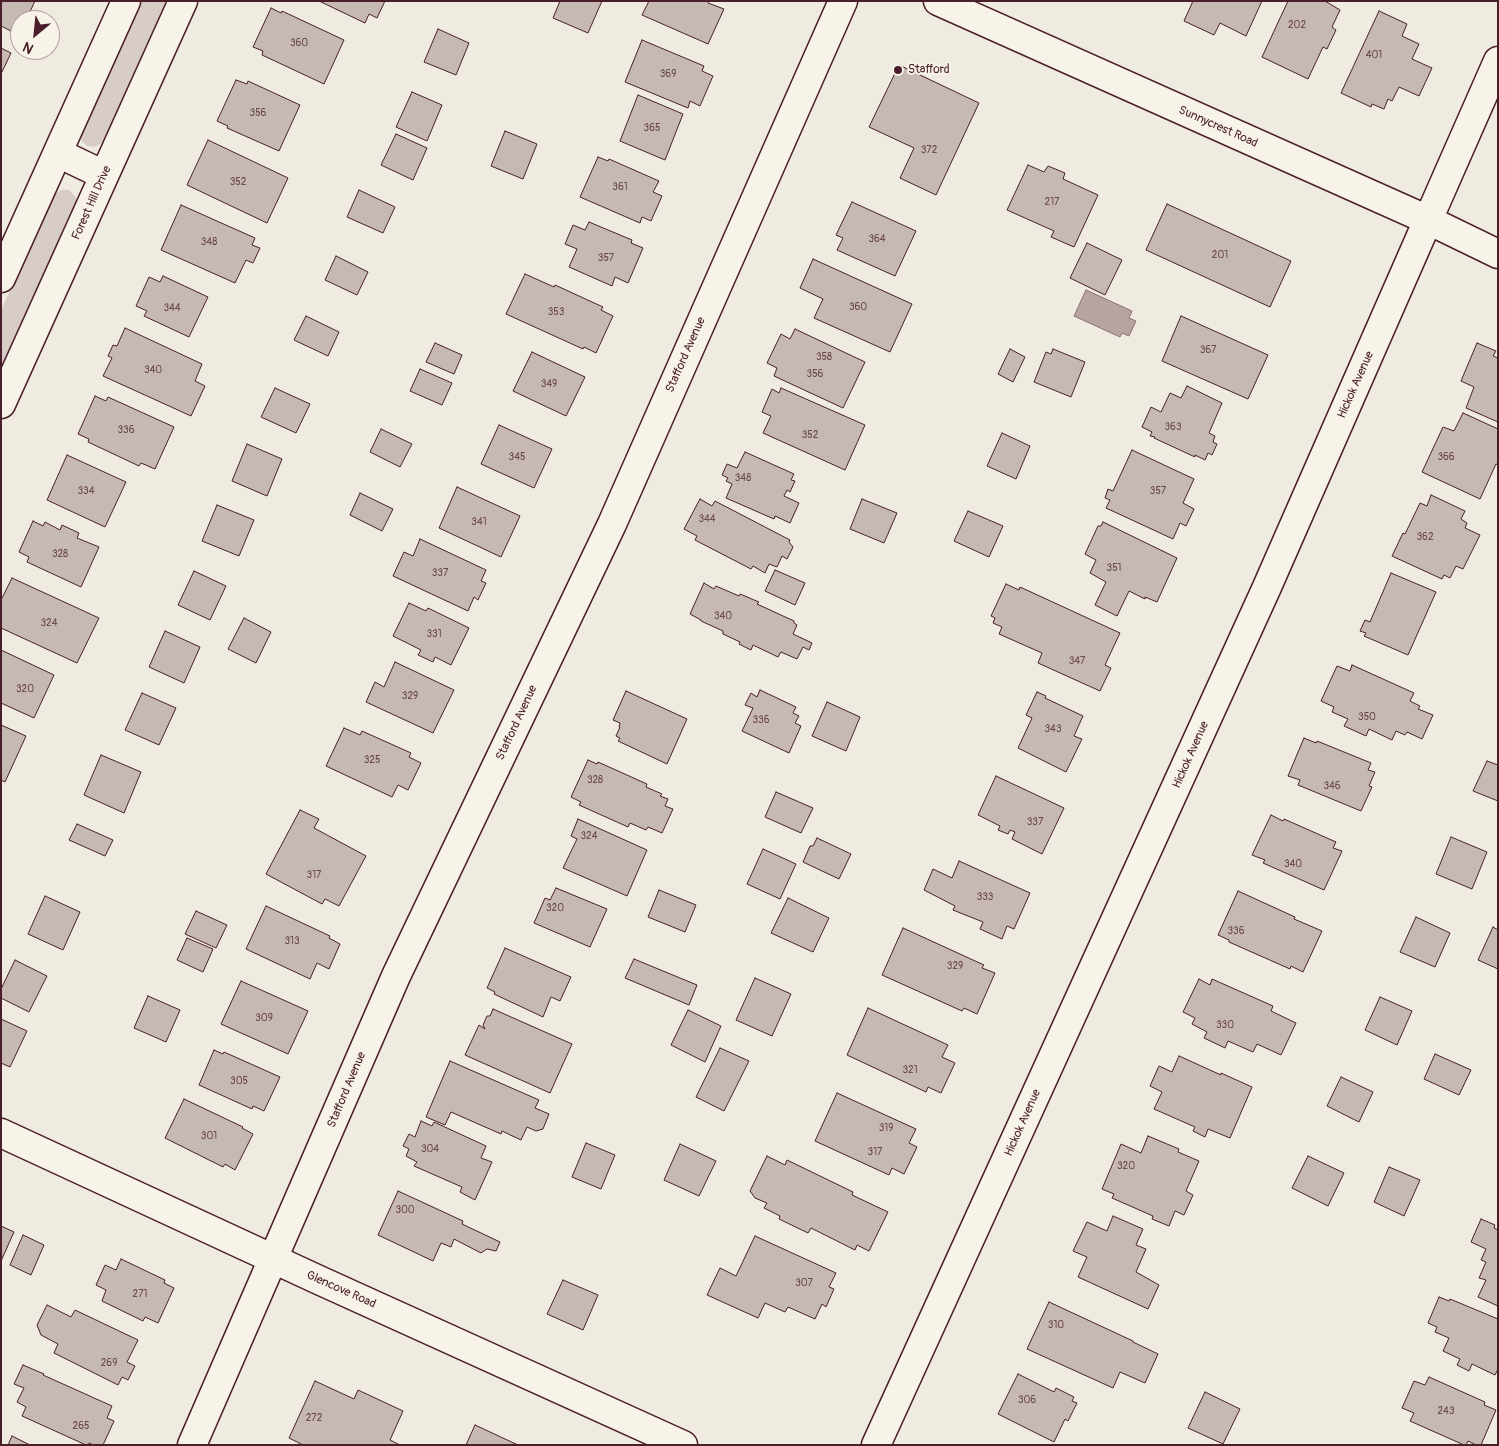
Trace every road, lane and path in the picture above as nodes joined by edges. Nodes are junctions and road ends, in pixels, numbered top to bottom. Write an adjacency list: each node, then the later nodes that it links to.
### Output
1 (126, 1): 6 (street)
2 (183, 1): 7 (street, Forest Hill Drive)
3 (843, 1): 13 (street, Stafford Avenue)
4 (938, 1): 8 (street, Sunnycrest Road)
5 (1498, 61): 8 (street, Hickok Avenue)
6 (58, 153): 7 (street); 10 (street)
7 (104, 175): 11 (street, Forest Hill Drive)
8 (1428, 220): 9 (street, Sunnycrest Road); 16 (street, Hickok Avenue)
9 (1498, 254)
10 (1, 278)
11 (1, 404)
12 (1, 1133): 13 (street, Glencove Road)
13 (273, 1259): 14 (street, Stafford Avenue); 15 (street, Glencove Road)
14 (192, 1445)
15 (683, 1445)
16 (876, 1445)

